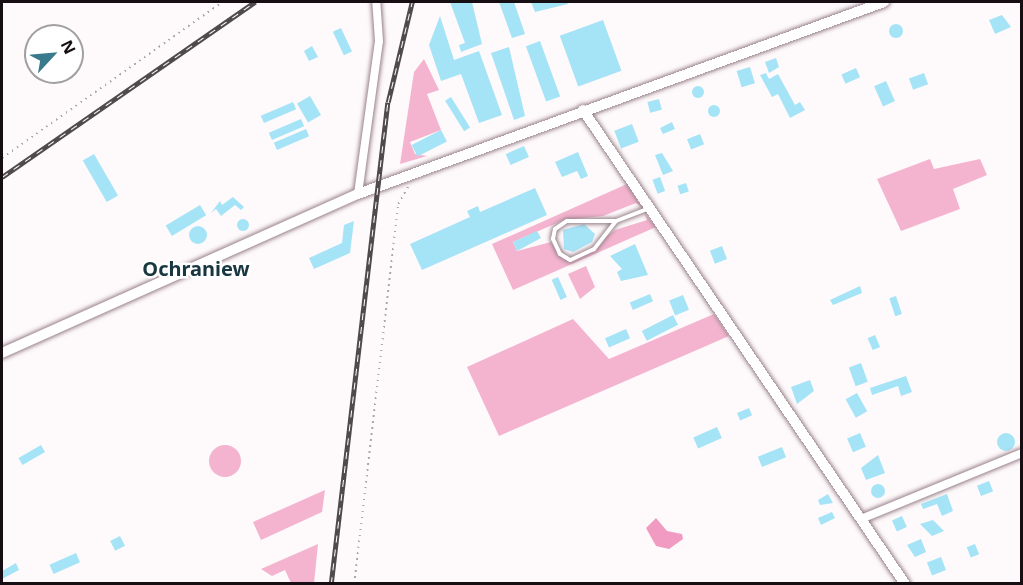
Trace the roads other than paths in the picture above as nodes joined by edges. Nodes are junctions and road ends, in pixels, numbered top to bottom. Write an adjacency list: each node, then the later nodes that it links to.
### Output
1 (376, 2): 4 (street)
2 (884, 2): 3 (street)
3 (583, 110): 4 (street); 5 (street)
4 (358, 194): 7 (street)
5 (650, 208): 6 (lane); 9 (street)
6 (616, 221): 6 (lane)
7 (2, 353)
8 (1022, 453): 9 (street)
9 (861, 519): 10 (street)
10 (905, 584)

